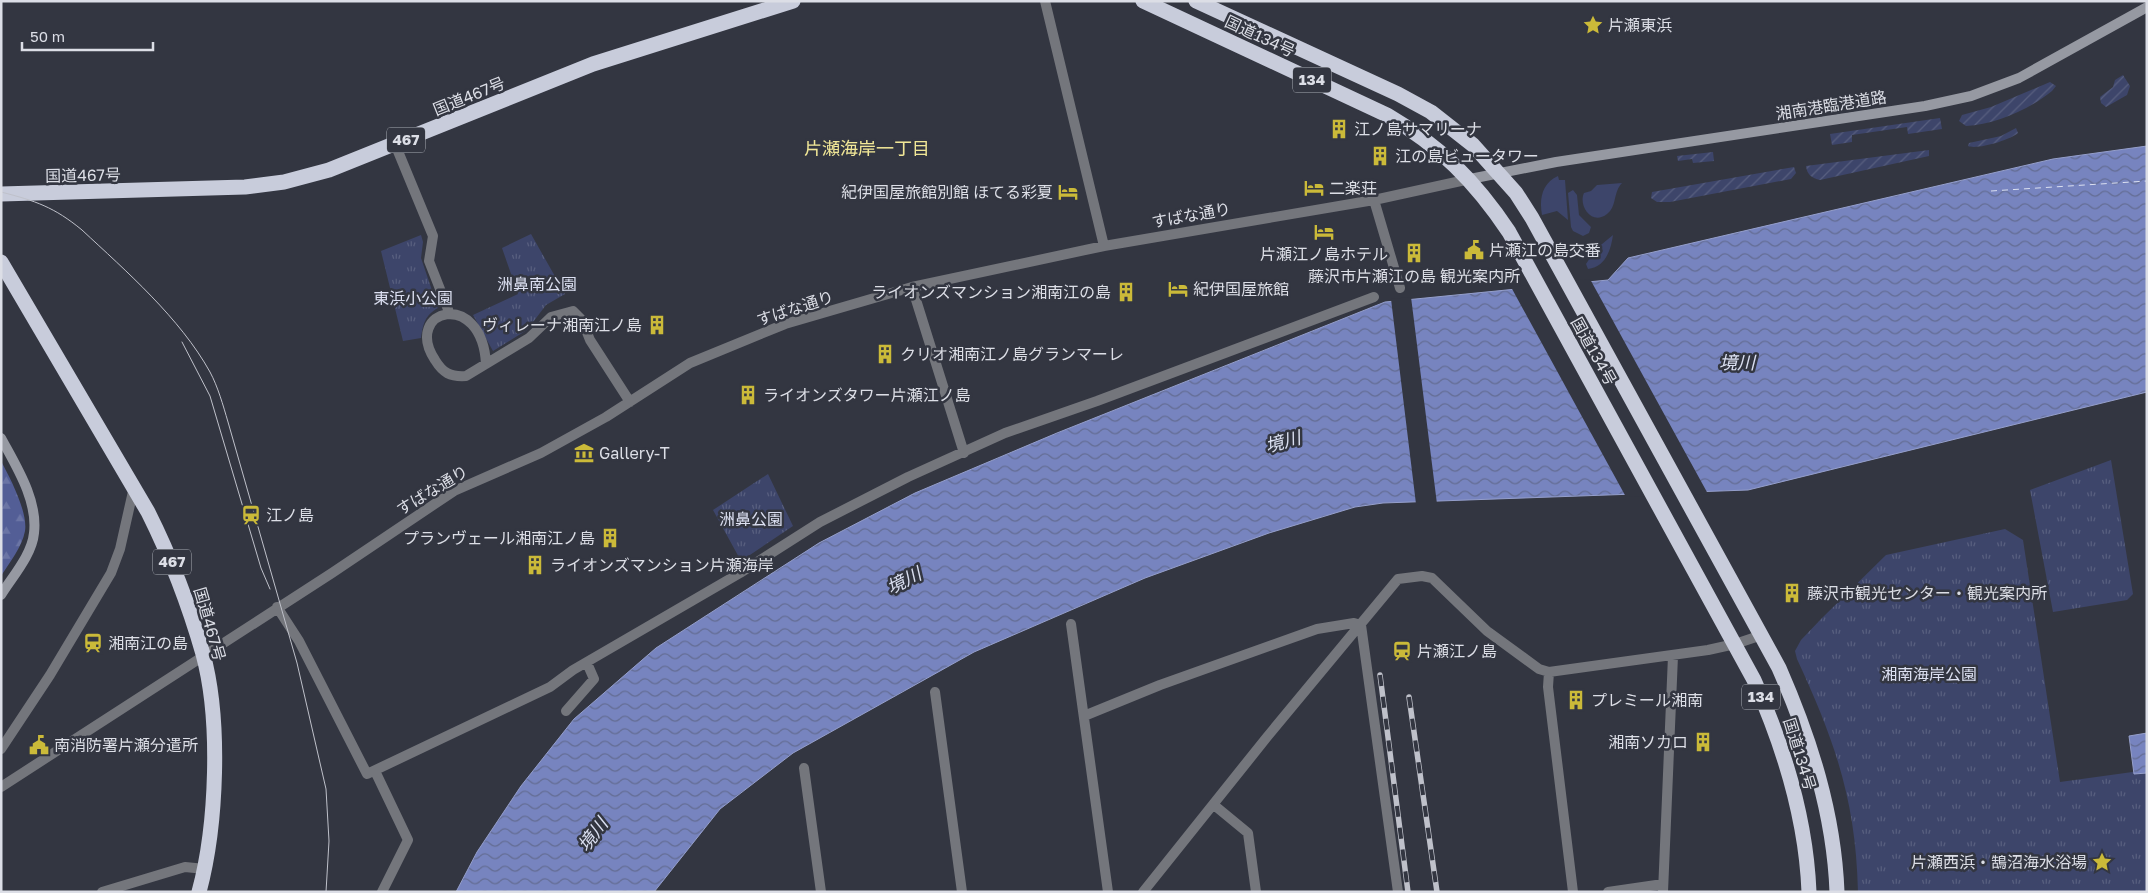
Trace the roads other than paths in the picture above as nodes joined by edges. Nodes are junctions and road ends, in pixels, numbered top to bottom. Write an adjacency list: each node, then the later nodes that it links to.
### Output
1 (793, 1): 6 (highway, 国道467号 / 467)
2 (1045, 1): 11 (street)
3 (1143, 1): 8 (highway, 国道134号 / 134)
4 (1196, 1): 7 (highway, 国道134号 / 134)
5 (2147, 7): 7 (street, 湘南港臨港道路)
6 (395, 144): 9 (highway, 国道467号 / 467); 16 (street)
7 (1499, 172): 8 (street, 湘南港臨港道路); 26 (highway, 国道134号 / 134)
8 (1470, 179): 10 (street, すばな通り); 27 (highway, 国道134号 / 134)
9 (1, 194)
10 (1374, 200): 11 (street, すばな通り); 14 (street)
11 (1104, 246): 13 (street, すばな通り)
12 (3, 267): 21 (highway, 国道467号 / 467)
13 (912, 287): 18 (street, すばな通り); 20 (street)
14 (1400, 288)
15 (1374, 297): 20 (street)
16 (449, 312): 17 (street); 17 (street)
17 (486, 364): 18 (street)
18 (630, 402): 23 (street, すばな通り)
19 (1, 438): 22 (street)
20 (964, 453): 30 (street)
21 (134, 487): 28 (highway, 国道467号 / 467); 35 (street)
22 (1, 595)
23 (277, 608): 28 (street, すばな通り); 37 (street)
24 (1071, 624): 34 (street)
25 (1361, 625): 31 (street); 34 (street); 39 (street); 42 (street)
26 (1762, 635): 27 (street); 54 (highway, 国道134号 / 134)
27 (1735, 644): 29 (street); 53 (highway, 国道134号 / 134)
28 (203, 655): 38 (street, すばな通り); 40 (highway, 国道467号 / 467)
29 (1673, 656): 31 (street); 41 (street)
30 (587, 663): 33 (street); 37 (street)
31 (1548, 672): 51 (street)
32 (935, 692): 47 (street)
33 (566, 711)
34 (1084, 716): 48 (street)
35 (1, 749)
36 (804, 768): 46 (street)
37 (375, 770): 45 (street)
38 (1, 787)
39 (1214, 805): 49 (street); 50 (street)
40 (204, 869): 43 (street); 44 (highway, 国道467号 / 467)
41 (1663, 888): 52 (street)
42 (1395, 891)
43 (102, 892)
44 (199, 892)
45 (382, 892)
46 (821, 892)
47 (962, 892)
48 (1108, 892)
49 (1143, 892)
50 (1256, 892)
51 (1573, 892)
52 (1608, 892)
53 (1809, 892)
54 (1837, 892)

